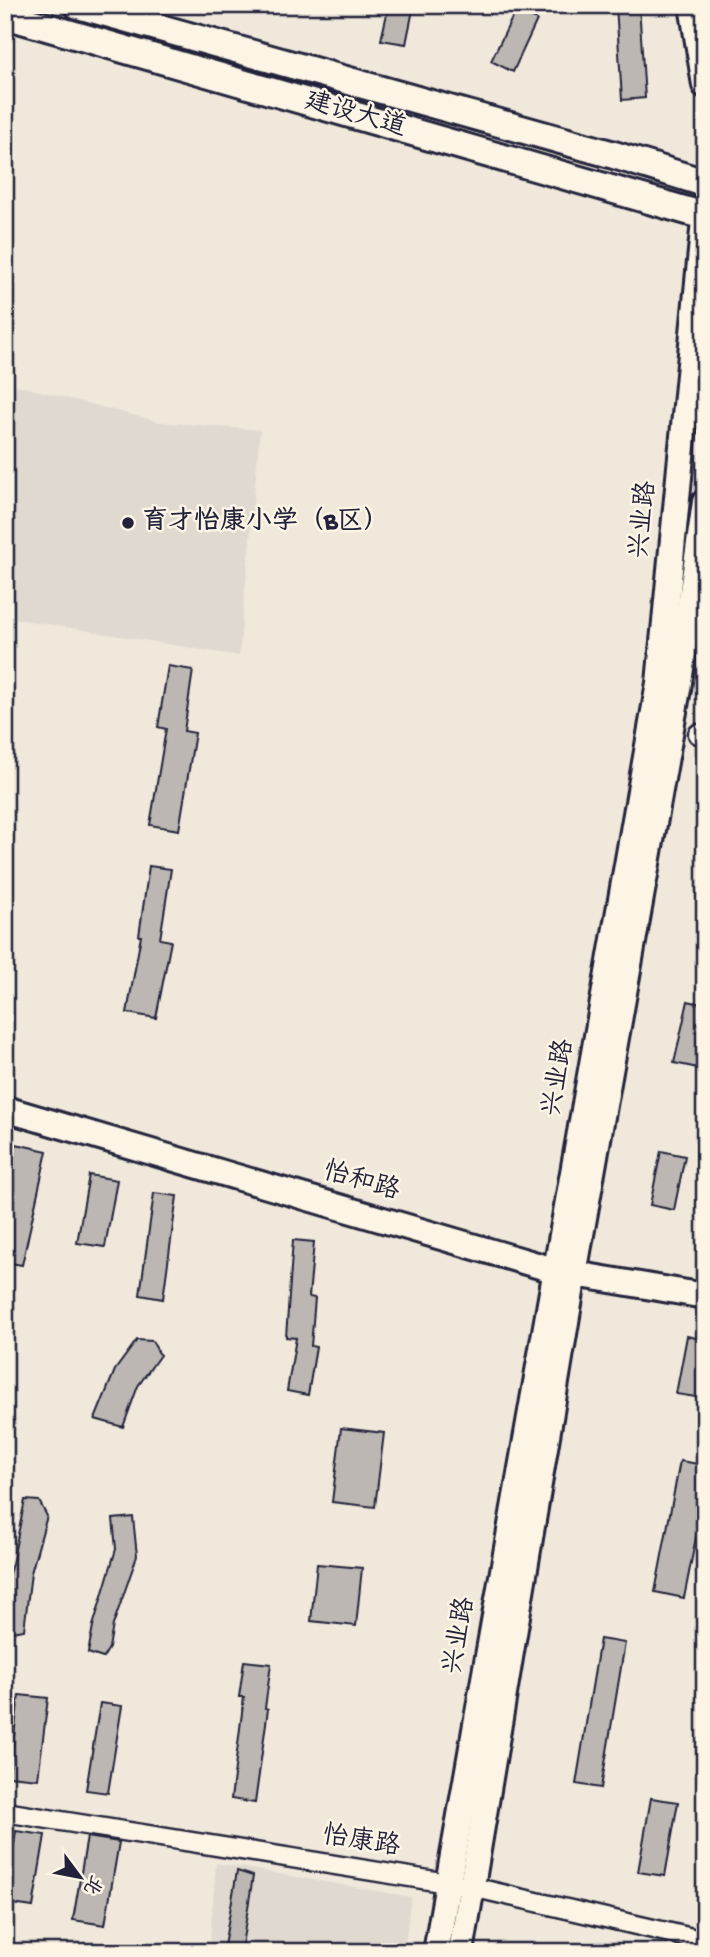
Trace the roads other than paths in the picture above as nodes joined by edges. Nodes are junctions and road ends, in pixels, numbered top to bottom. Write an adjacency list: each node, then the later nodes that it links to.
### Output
1 (78, 5): 5 (main road, 建设大道)
2 (692, 5): 4 (main road)
3 (5, 15): 7 (main road, 建设大道)
4 (705, 85)
5 (705, 184)
6 (705, 210): 7 (main road, 兴业路)
7 (704, 216): 10 (main road, 兴业路)
8 (705, 502): 10 (main road, 兴业路)
9 (5, 1109): 10 (main road, 怡和路)
10 (566, 1273): 11 (main road, 怡和路); 13 (main road, 兴业路)
11 (705, 1296)
12 (5, 1812): 13 (street, 怡康路)
13 (459, 1885): 14 (street, 怡康路); 15 (main road, 兴业路); 16 (main road, 兴业路)
14 (705, 1941)
15 (436, 1952)
16 (461, 1952)

